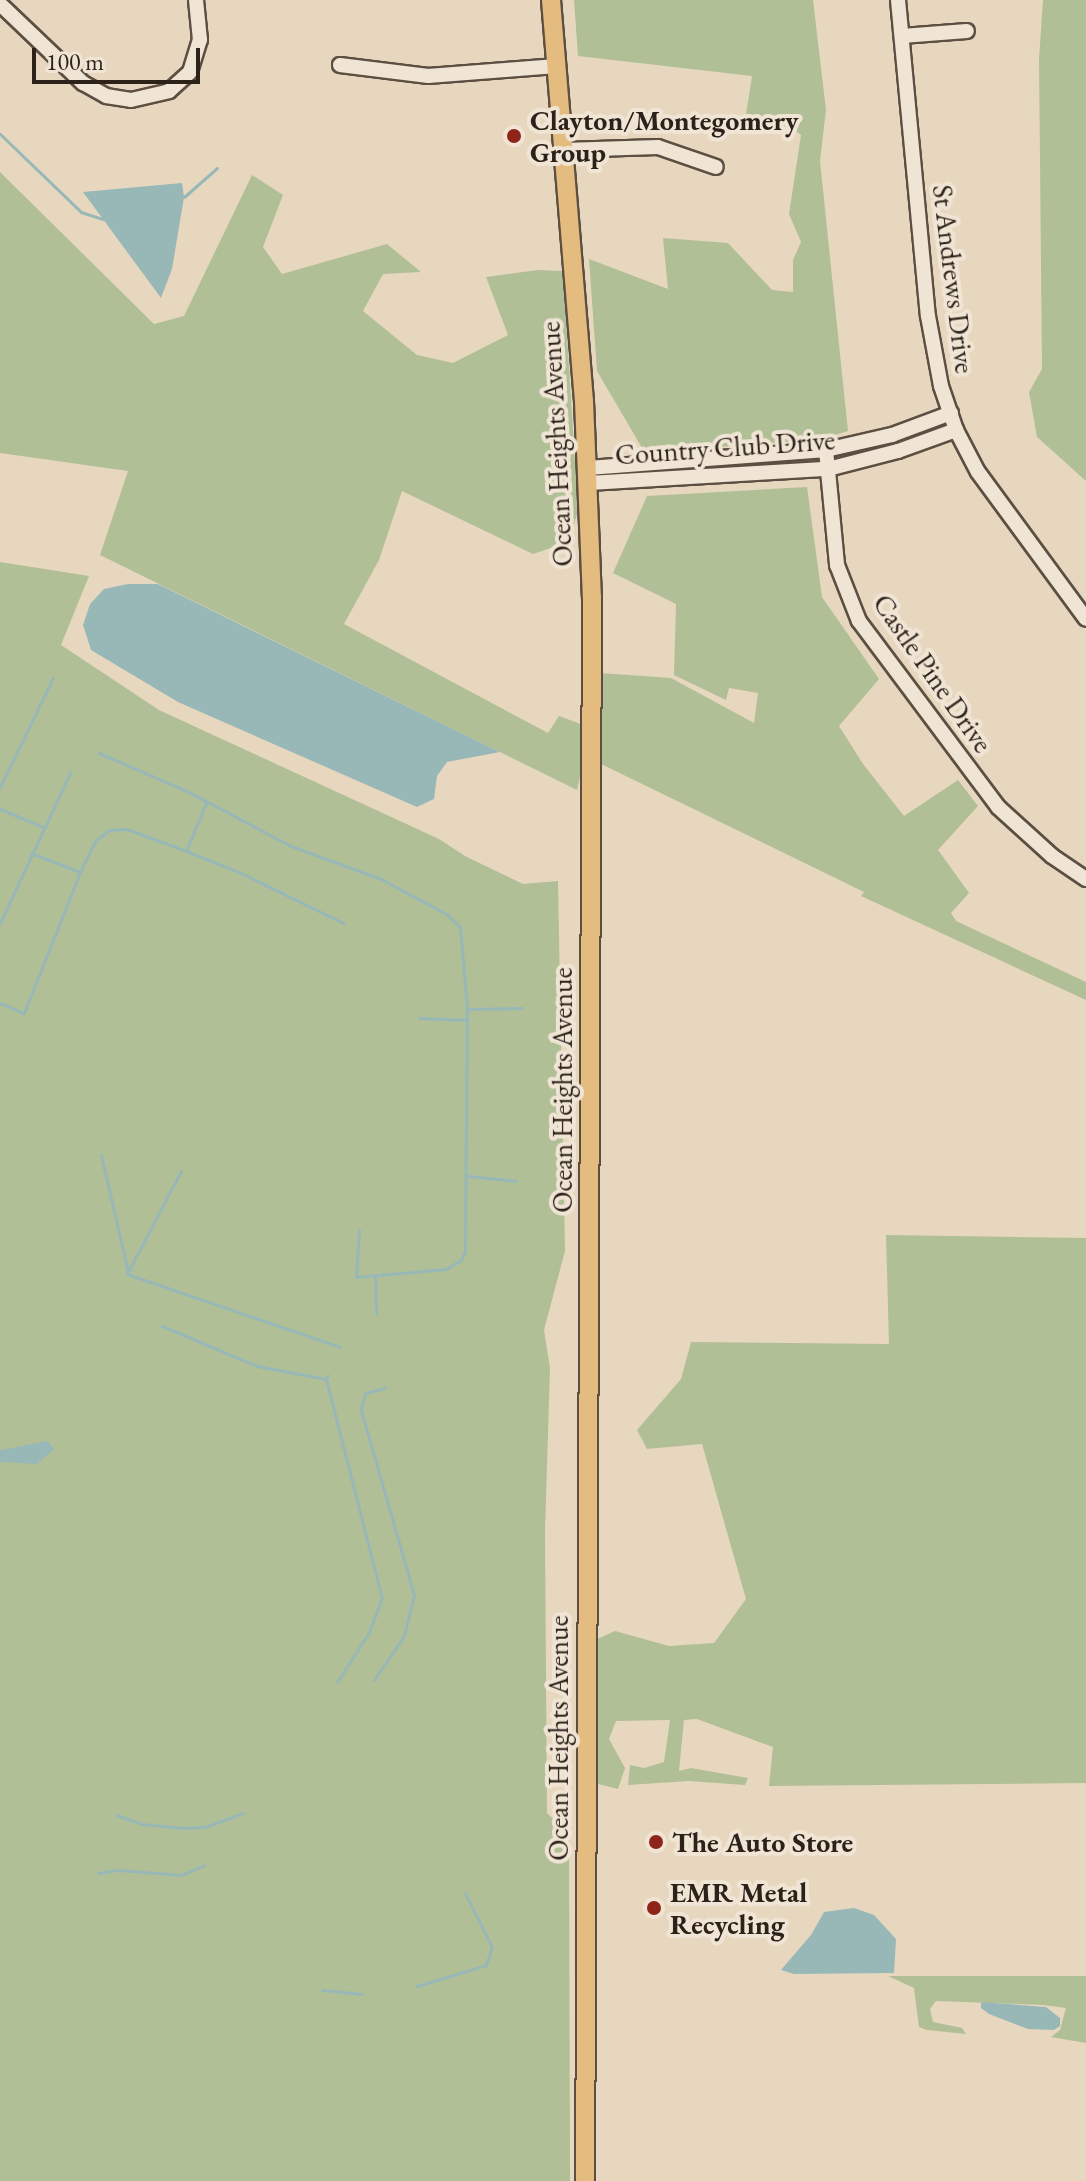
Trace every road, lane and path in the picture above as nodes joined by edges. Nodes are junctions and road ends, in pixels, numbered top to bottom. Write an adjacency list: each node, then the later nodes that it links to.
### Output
1 (196, 0): 4 (street)
2 (551, 0): 8 (main road, Ocean Heights Avenue)
3 (898, 0): 6 (street, St Andrews Drive)
4 (0, 4)
5 (967, 31): 6 (street)
6 (902, 36): 11 (street, St Andrews Drive)
7 (340, 65): 8 (street)
8 (557, 66): 9 (main road, Ocean Heights Avenue)
9 (564, 150): 10 (street); 15 (main road, Ocean Heights Avenue)
10 (716, 167)
11 (951, 413): 12 (street, St Andrews Drive); 13 (street, Country Club Drive)
12 (956, 430): 14 (street, Country Club Drive); 16 (street, St Andrews Drive)
13 (826, 450): 14 (street, Castle Pine Drive); 15 (street, Country Club Drive)
14 (828, 469): 15 (street, Country Club Drive); 17 (street, Castle Pine Drive)
15 (589, 476): 18 (main road, Ocean Heights Avenue)
16 (1086, 619)
17 (1086, 879)
18 (585, 2181)

